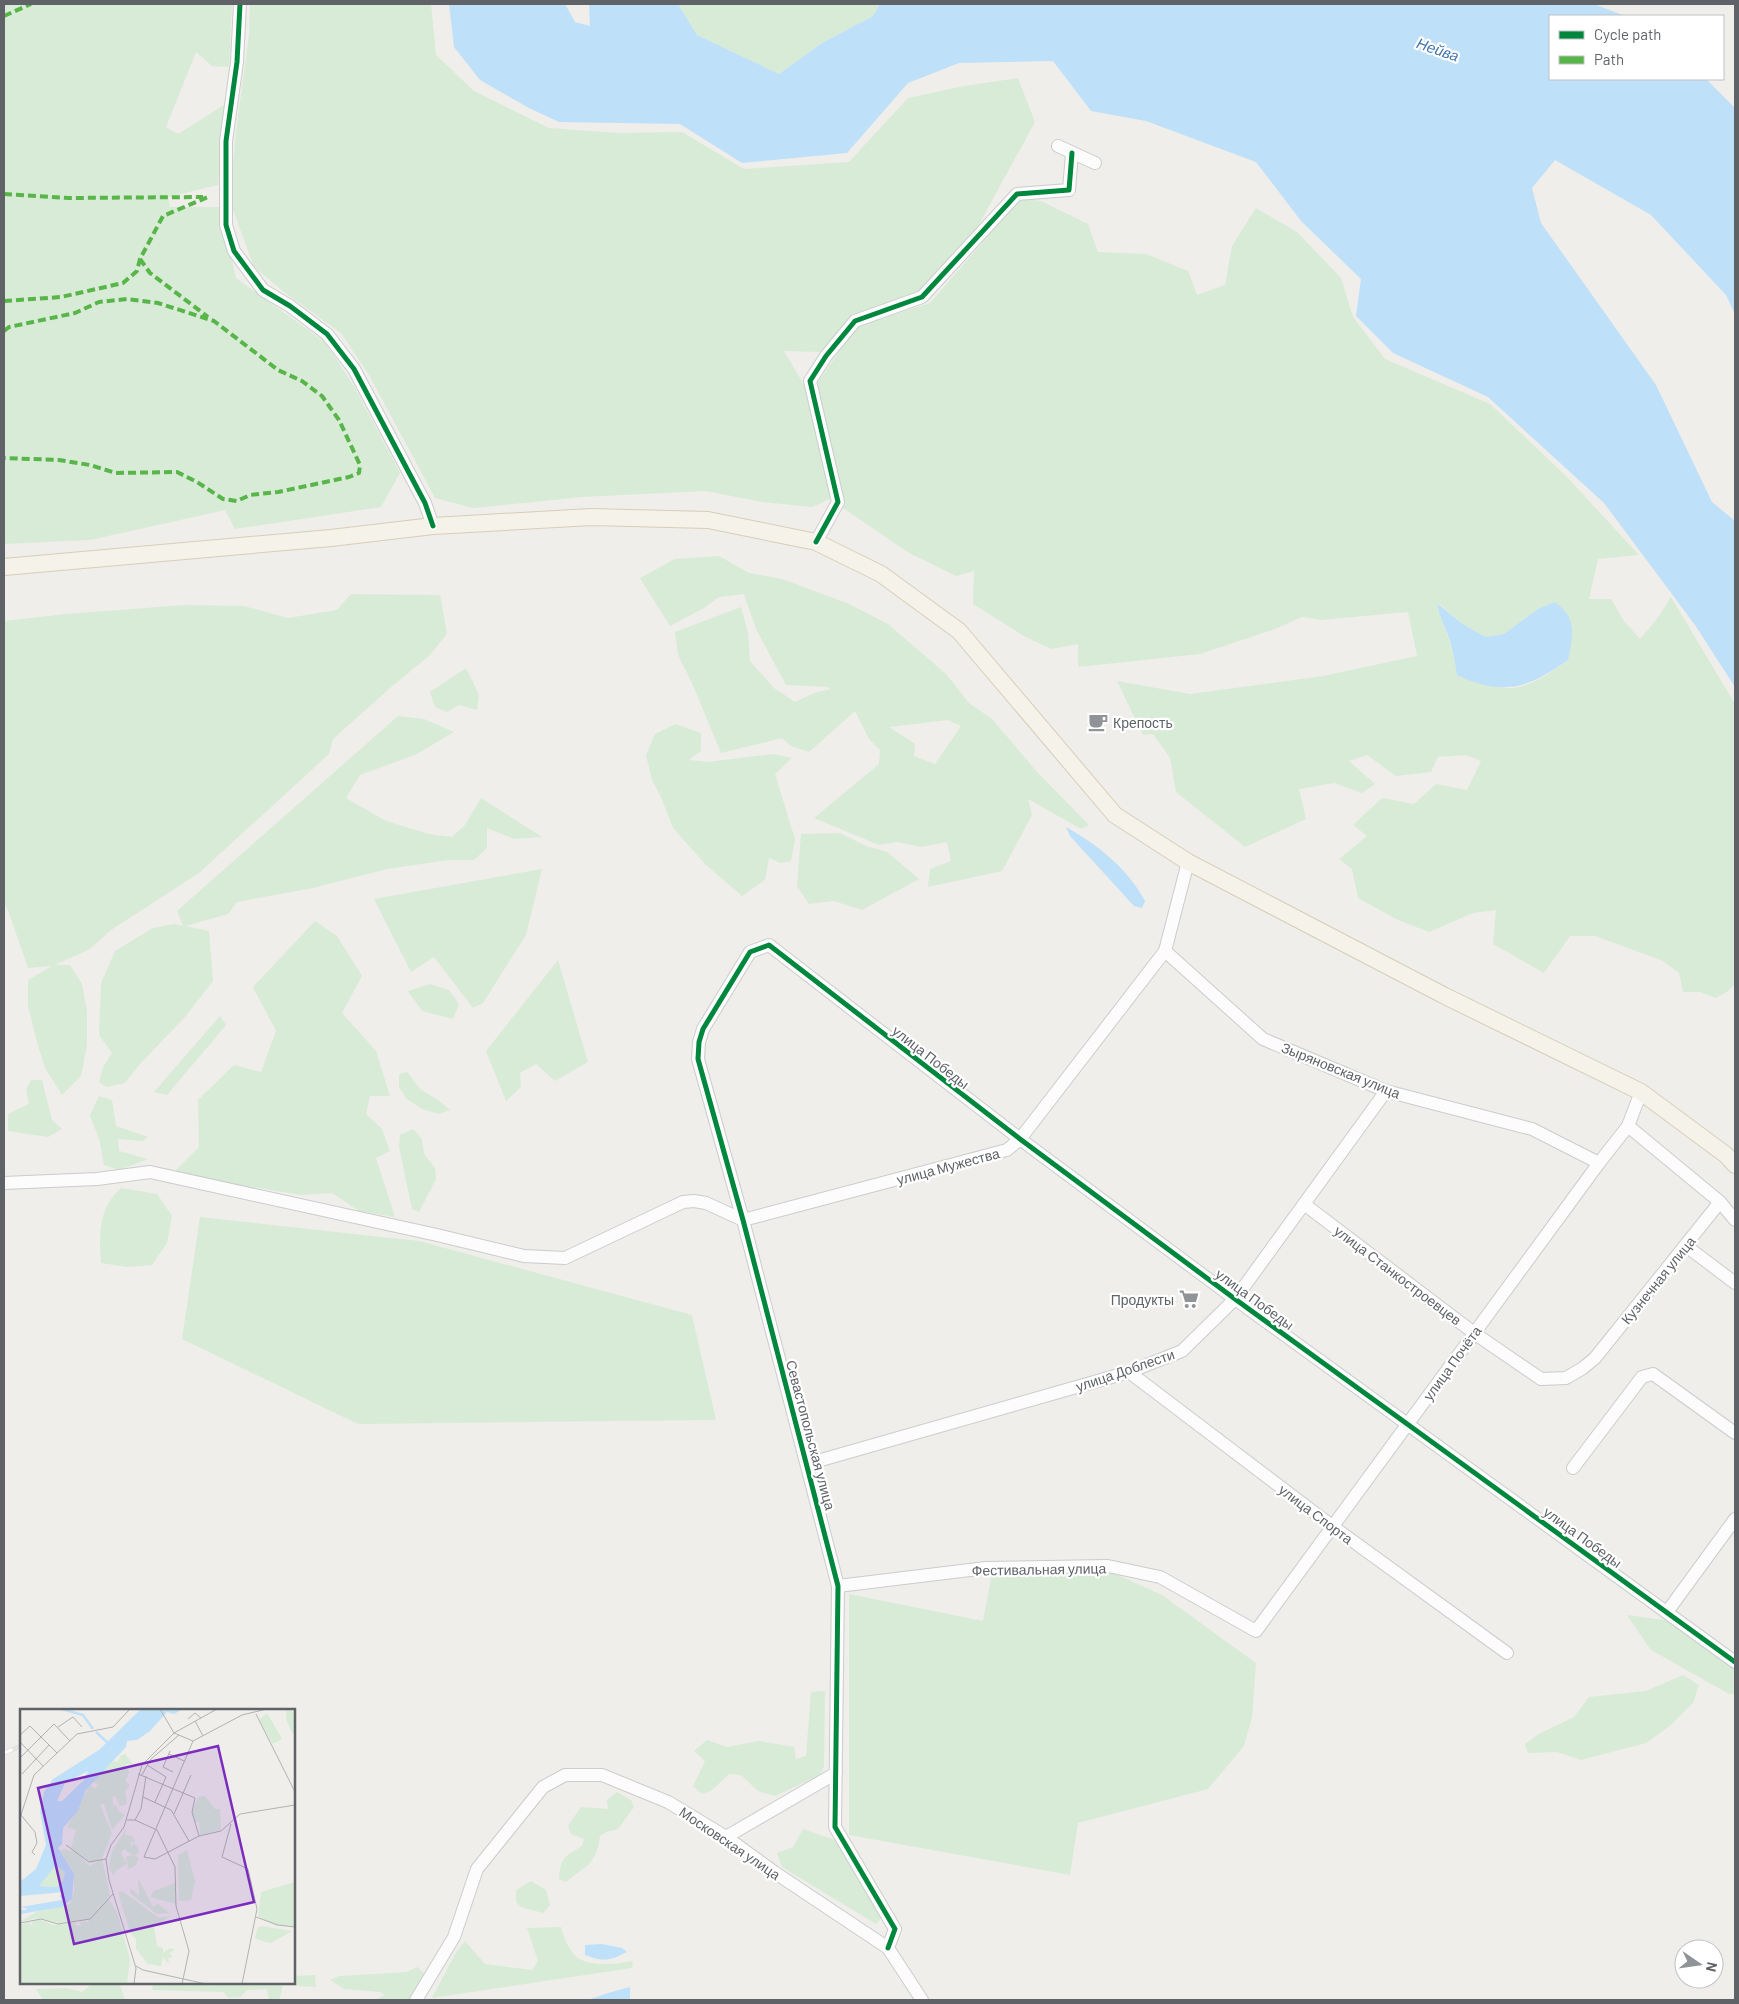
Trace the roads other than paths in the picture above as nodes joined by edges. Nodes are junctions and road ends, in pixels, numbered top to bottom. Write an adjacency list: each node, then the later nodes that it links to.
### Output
1 (240, 4): 5 (street)
2 (1058, 146): 3 (street)
3 (1072, 153): 4 (street); 6 (street)
4 (1095, 163)
5 (433, 526): 6 (main road); 7 (main road)
6 (816, 542): 8 (main road)
7 (4, 568)
8 (1188, 862): 10 (street, улица Мужества); 12 (main road)
9 (768, 946): 14 (street, улица Победы); 20 (street, Севастопольская улица)
10 (1165, 951): 11 (street, Зыряновская улица); 14 (street, улица Мужества)
11 (1386, 1091): 15 (street, Зыряновская улица); 19 (street, улица Доблести)
12 (1641, 1092): 13 (street, улица Почёта); 16 (main road)
13 (1628, 1126): 15 (street, улица Почёта); 18 (street)
14 (1020, 1139): 20 (street, улица Мужества); 24 (street, улица Победы)
15 (1599, 1163): 25 (street, улица Почёта)
16 (1735, 1165)
17 (4, 1183): 20 (street)
18 (1720, 1202): 21 (street); 22 (street, Кузнечная улица)
19 (1304, 1204): 24 (street, улица Доблести); 25 (street, улица Станкостроевцев)
20 (743, 1220): 30 (street, Севастопольская улица)
21 (1735, 1220)
22 (1686, 1246): 23 (street); 26 (street, Кузнечная улица)
23 (1735, 1283)
24 (1235, 1299): 27 (street, улица Доблести); 28 (street, улица Победы)
25 (1474, 1333): 26 (street, улица Станкостроевцев); 28 (street, улица Почёта)
26 (1595, 1358)
27 (1128, 1372): 30 (street, улица Доблести); 33 (street, улица Спорта)
28 (1407, 1424): 33 (street, улица Почёта); 35 (street, улица Победы)
29 (1735, 1433): 31 (street)
30 (807, 1464): 34 (street, Севастопольская улица)
31 (1574, 1468)
32 (1735, 1519): 35 (street)
33 (1332, 1526): 36 (street, улица Почёта); 37 (street, улица Спорта)
34 (838, 1586): 36 (street, Фестивальная улица); 39 (street, Севастопольская улица)
35 (1667, 1612): 38 (street, улица Победы)
36 (1256, 1631)
37 (1507, 1653)
38 (1735, 1662)
39 (836, 1773): 40 (street); 41 (street, Севастопольская улица)
40 (726, 1837): 41 (street, Московская улица); 42 (street, Московская улица)
41 (888, 1948): 43 (street)
42 (416, 2000)
43 (922, 2000)

